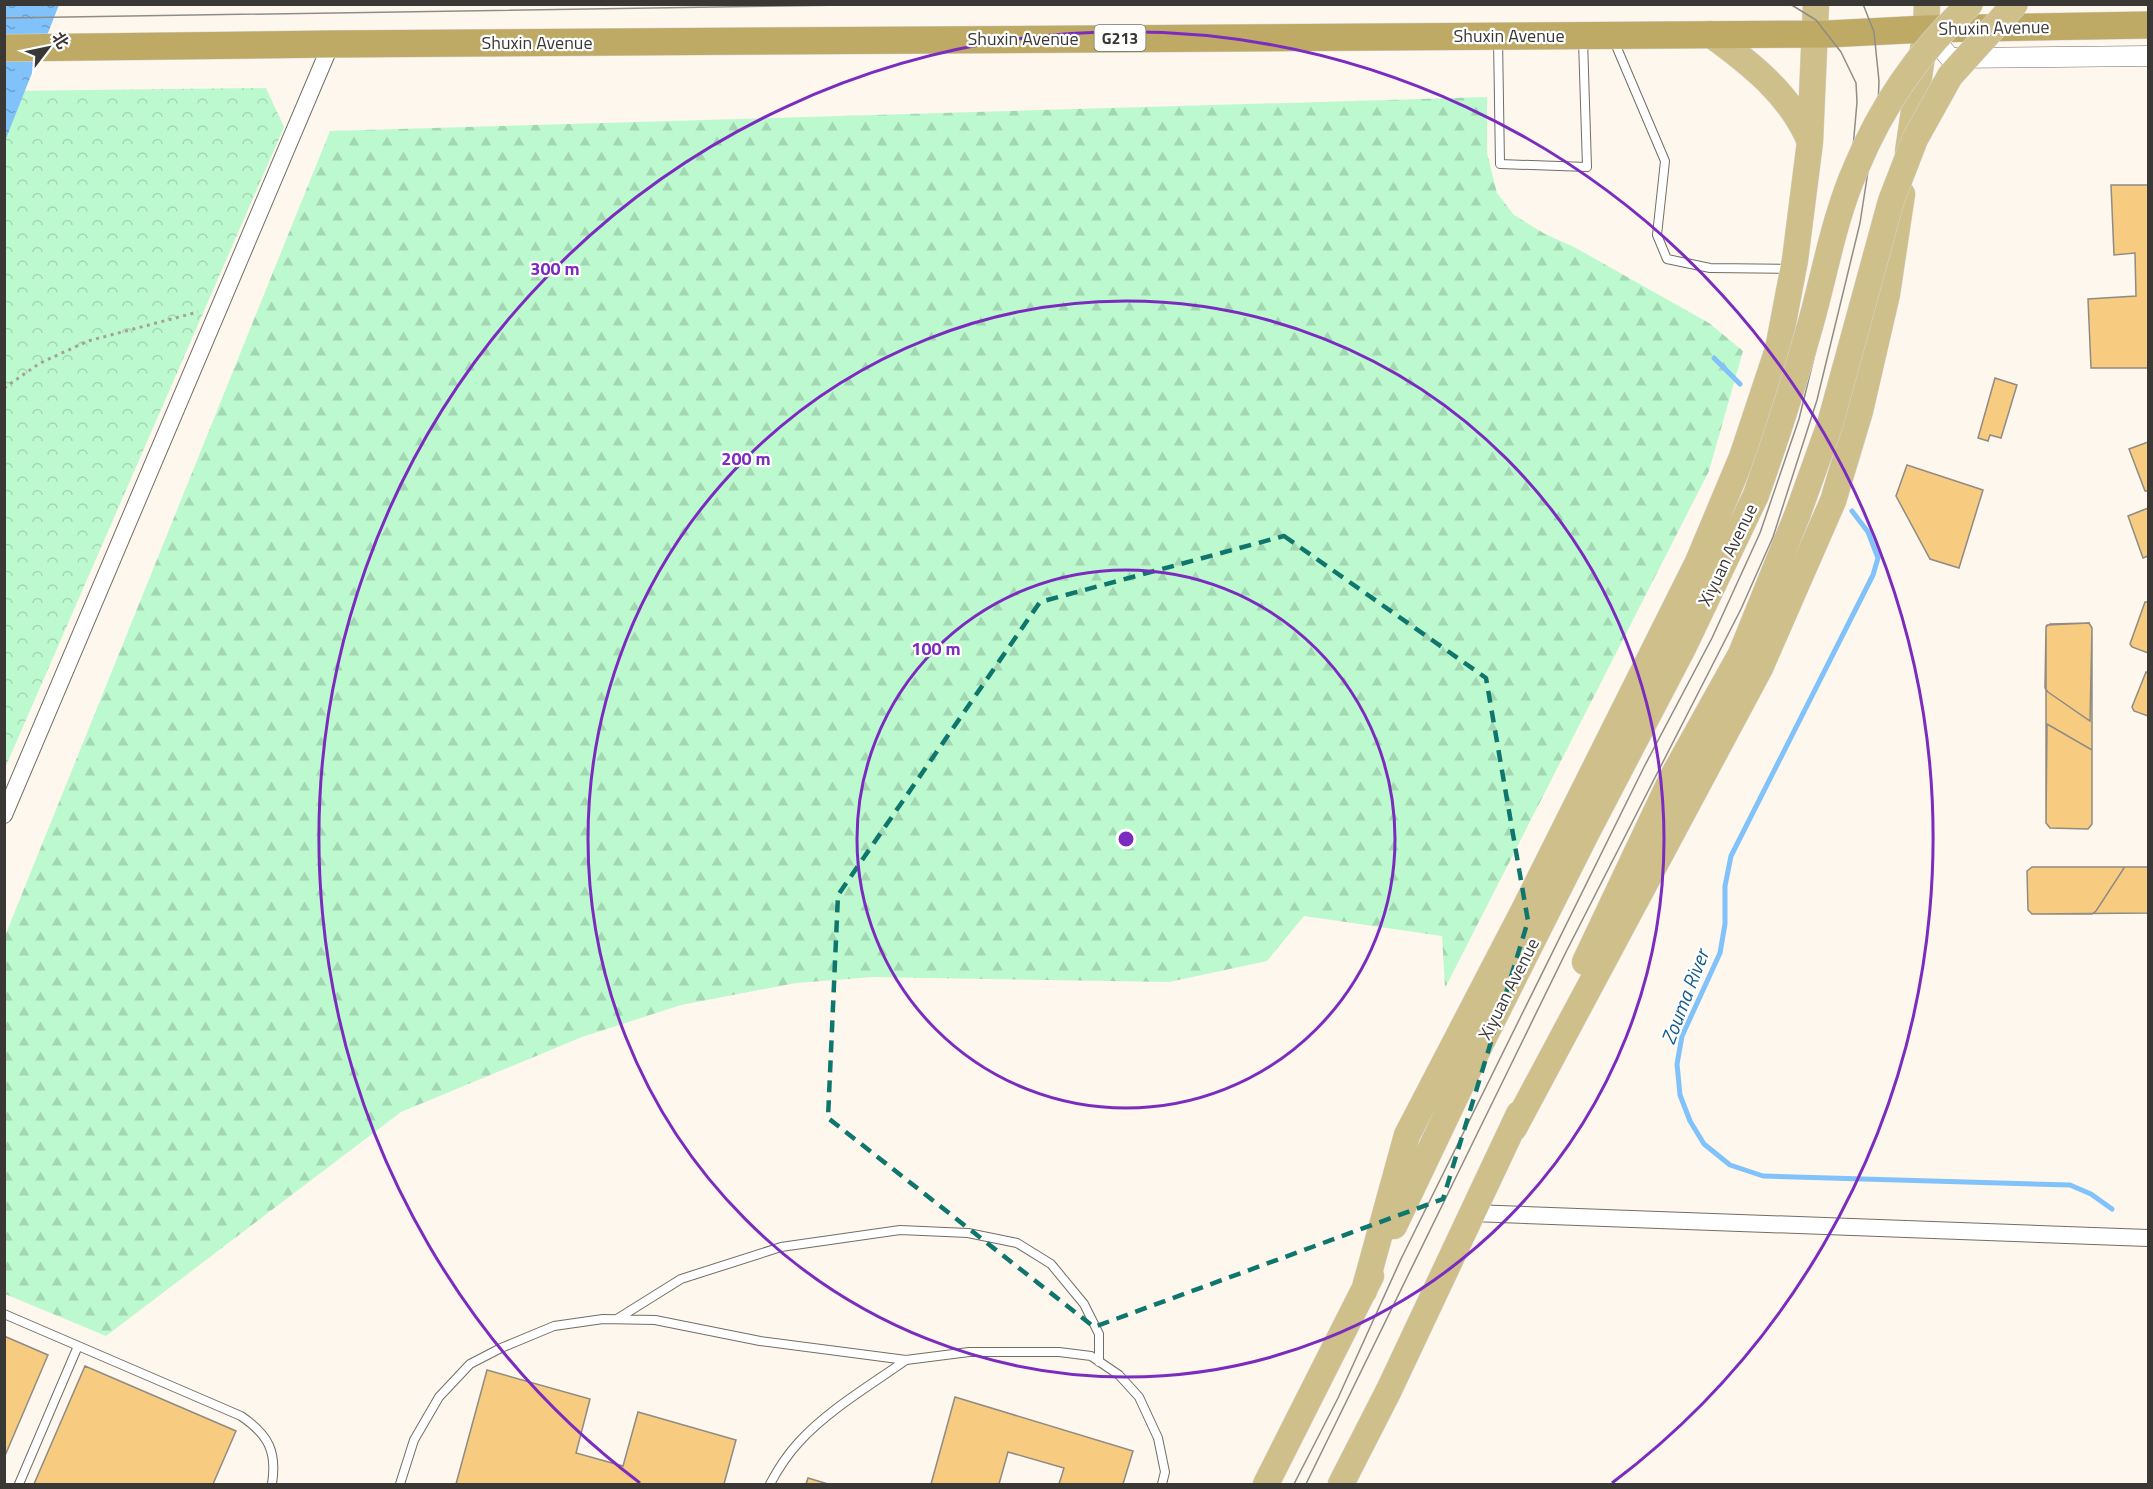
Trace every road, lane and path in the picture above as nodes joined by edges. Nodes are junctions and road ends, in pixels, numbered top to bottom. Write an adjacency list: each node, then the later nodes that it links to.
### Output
1 (1816, 4): 6 (main road)
2 (1970, 4): 22 (main road, Xiyuan Avenue, bridge)
3 (2015, 4): 19 (main road, bridge)
4 (1927, 17): 5 (highway, Shuxin Avenue / G213); 6 (highway, Shuxin Avenue / G213); 13 (street); 19 (main road)
5 (2148, 25)
6 (1815, 33): 7 (highway, Shuxin Avenue / G213); 14 (main road)
7 (1710, 34): 9 (highway, Shuxin Avenue / G213); 14 (main road)
8 (1583, 35): 9 (highway, Shuxin Avenue / G213); 10 (highway, Shuxin Avenue / G213); 10 (lane)
9 (1612, 35): 15 (lane)
10 (1498, 36): 11 (highway, Shuxin Avenue / G213)
11 (331, 44): 12 (highway, Shuxin Avenue / G213); 16 (street)
12 (4, 48)
13 (2148, 56)
14 (1810, 142): 15 (main road)
15 (1793, 269): 22 (main road)
16 (220, 306): 17 (path); 18 (street)
17 (4, 388)
18 (4, 815)
19 (1514, 1128): 20 (main road)
20 (1472, 1213): 21 (street); 34 (main road)
21 (2148, 1238)
22 (1364, 1291): 33 (main road, Xiyuan Avenue)
23 (4, 1314): 25 (lane)
24 (617, 1319): 26 (lane); 27 (lane); 30 (lane)
25 (78, 1346): 28 (lane); 29 (lane)
26 (906, 1360): 27 (lane); 31 (lane)
27 (1099, 1362): 32 (lane)
28 (19, 1485)
29 (272, 1485)
30 (400, 1485)
31 (770, 1485)
32 (1162, 1485)
33 (1266, 1485)
34 (1341, 1485)

